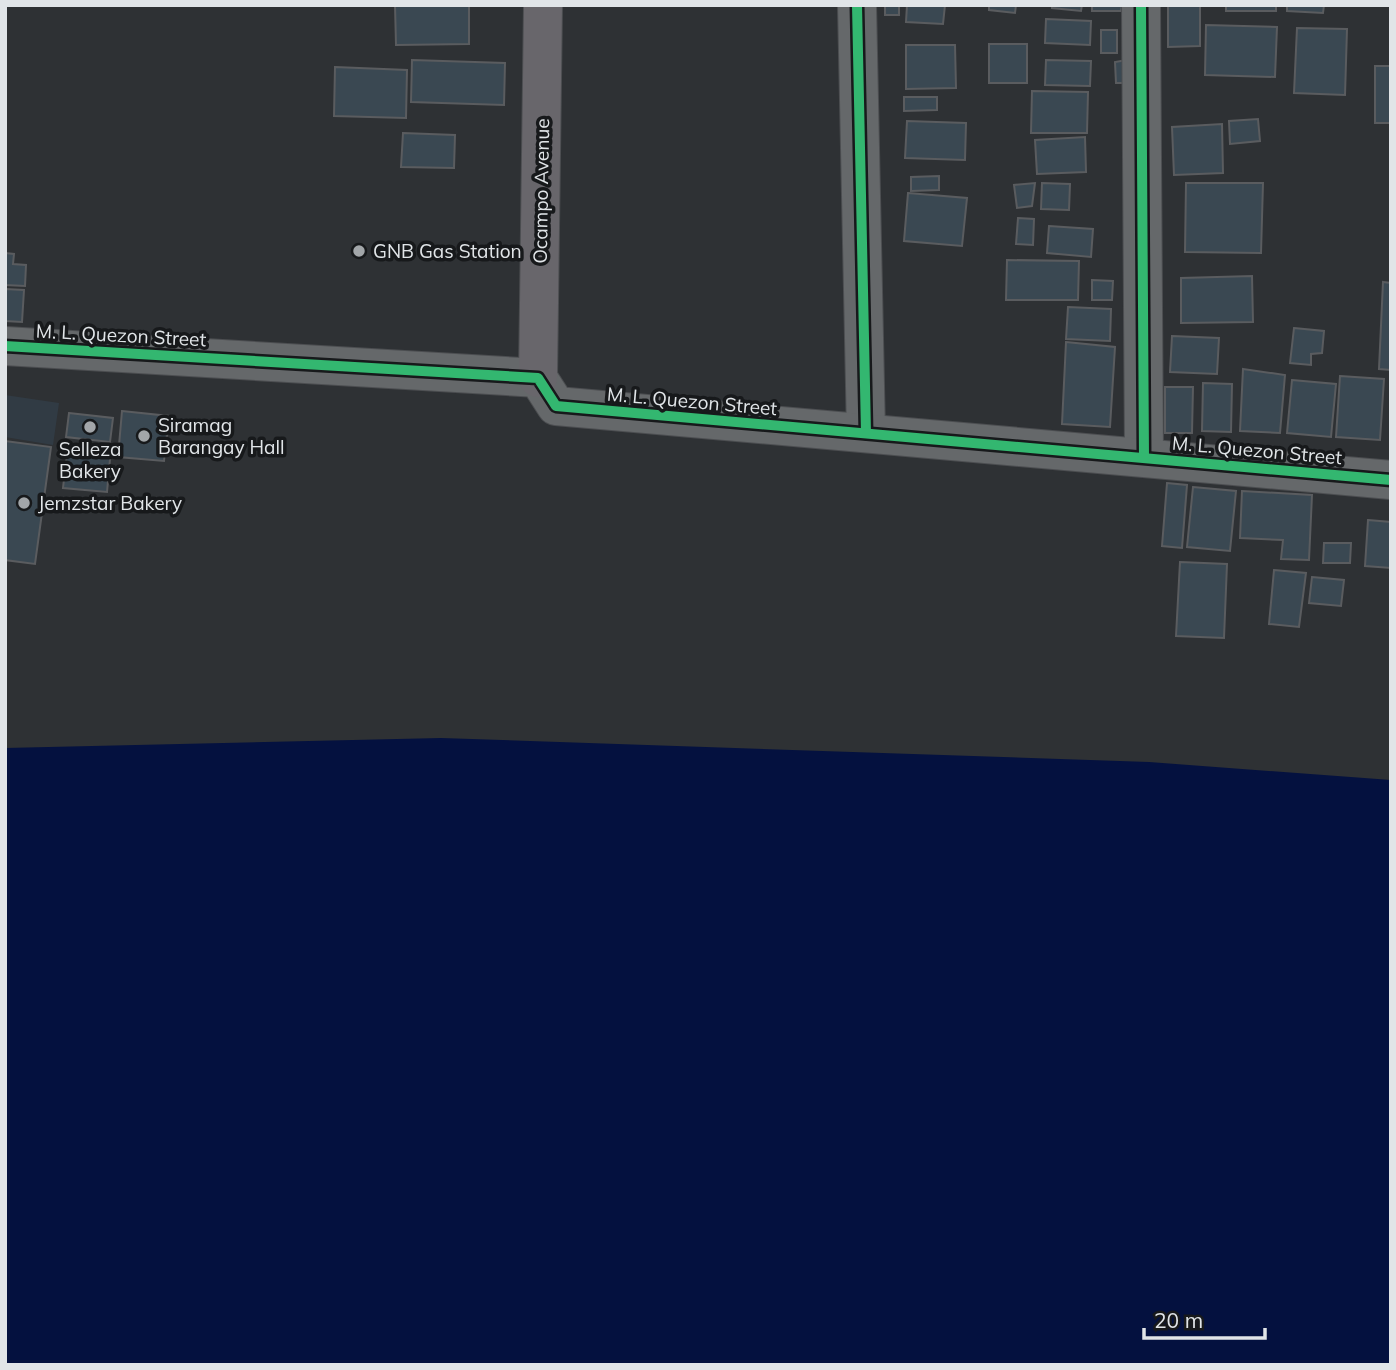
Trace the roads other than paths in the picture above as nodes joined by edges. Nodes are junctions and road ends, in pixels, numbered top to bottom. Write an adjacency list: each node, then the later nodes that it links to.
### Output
1 (543, 5): 5 (main road, Ocampo Avenue)
2 (857, 5): 6 (street)
3 (1141, 5): 7 (street)
4 (5, 346): 5 (street, M. L. Quezon Street)
5 (538, 378): 6 (street, M. L. Quezon Street)
6 (866, 433): 7 (street, M. L. Quezon Street)
7 (1144, 457): 8 (street, M. L. Quezon Street)
8 (1391, 480)

